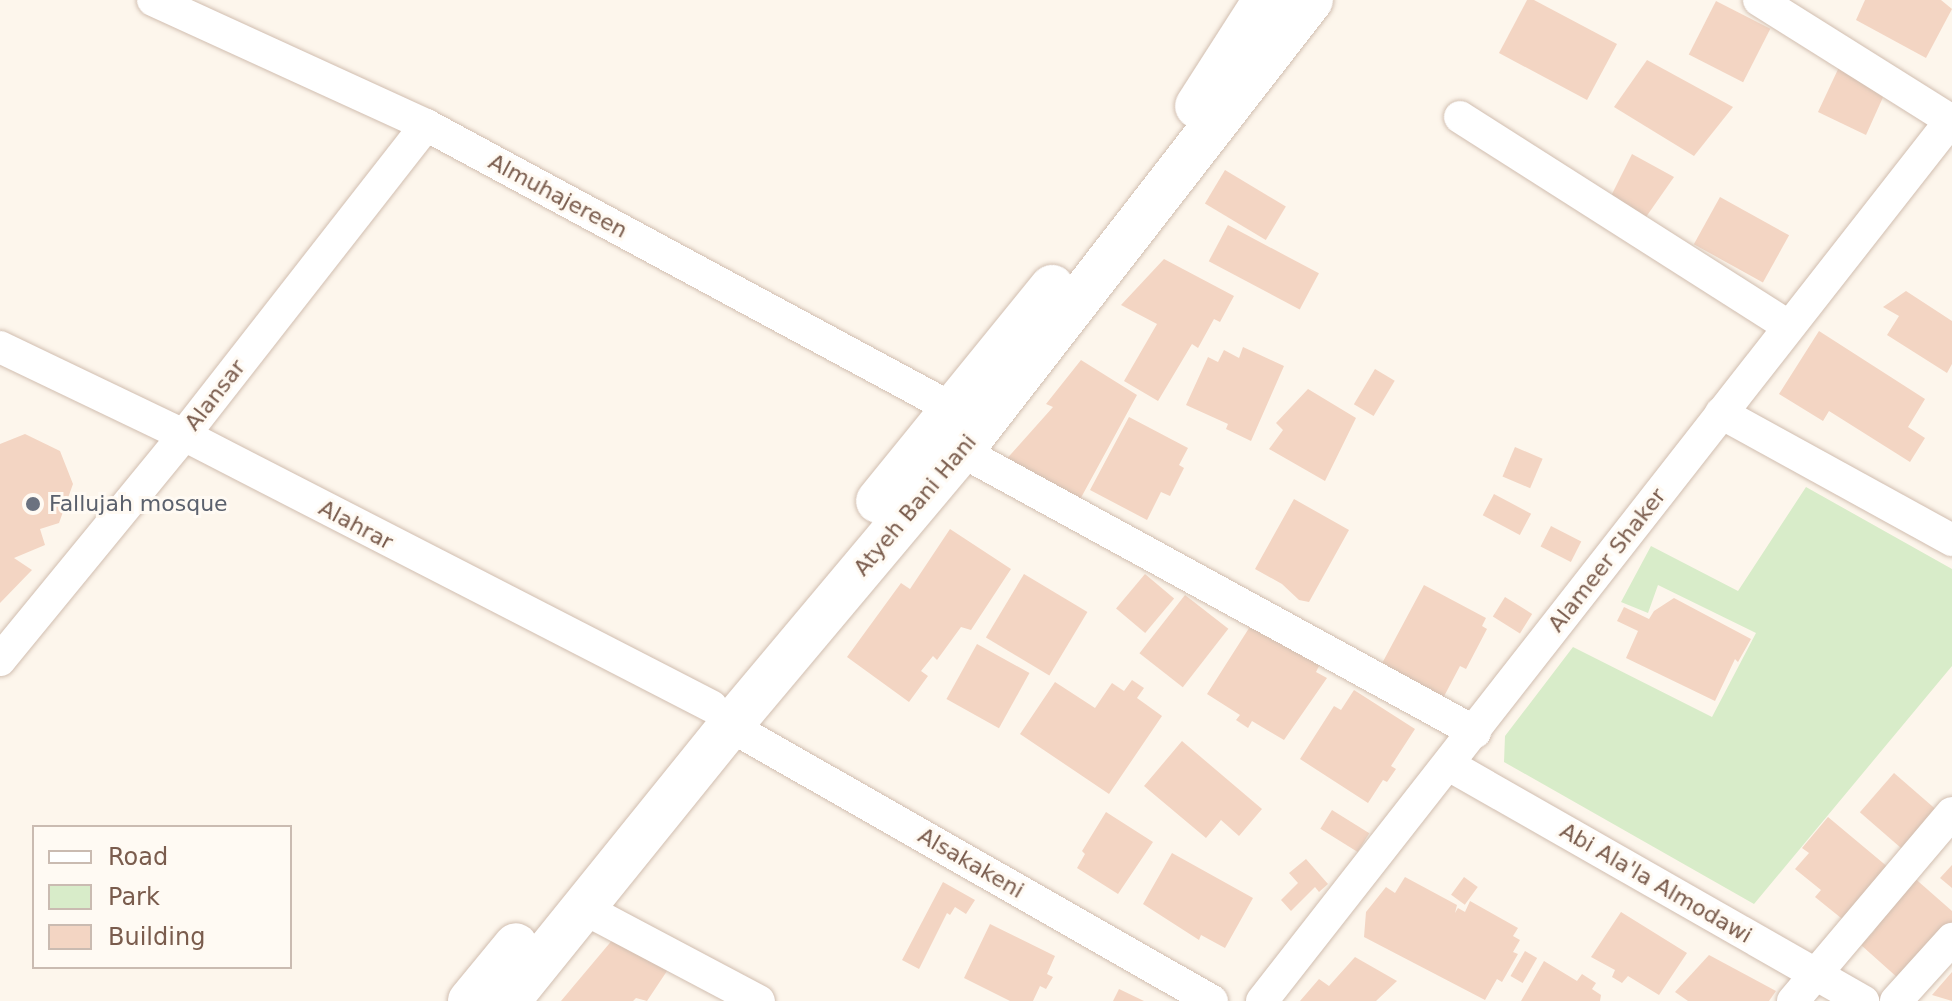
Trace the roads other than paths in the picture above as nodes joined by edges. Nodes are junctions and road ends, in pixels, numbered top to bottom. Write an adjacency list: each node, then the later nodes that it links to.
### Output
1 (153, 0): 7 (street, Almuhajereen)
2 (1265, 0): 11 (main road)
3 (1311, 0): 11 (main road, Atyeh Bani Hani)
4 (1759, 0): 6 (street)
5 (1460, 117): 8 (street)
6 (1952, 120): 8 (street, Alameer Shaker)
7 (426, 125): 11 (street, Almuhajereen); 12 (street, Alansar)
8 (1788, 326): 10 (street, Alameer Shaker)
9 (0, 347): 12 (street, Alahrar)
10 (1721, 413): 13 (street); 16 (street, Alameer Shaker)
11 (957, 430): 15 (main road, Atyeh Bani Hani); 16 (street, Almuhajereen)
12 (184, 435): 14 (street, Alansar); 15 (street, Alahrar)
13 (1952, 540)
14 (0, 660)
15 (720, 716): 19 (main road, Atyeh Bani Hani); 22 (main road); 25 (street, Alsakakeni)
16 (1475, 732): 17 (street, Alameer Shaker)
17 (1449, 765): 21 (street, Abi Ala'la Almodawi); 26 (street, Alameer Shaker)
18 (1952, 813): 21 (street)
19 (583, 908): 23 (main road, Atyeh Bani Hani); 24 (street)
20 (1952, 939): 29 (street)
21 (1816, 973): 27 (street); 28 (street, Abi Ala'la Almodawi)
22 (470, 1001)
23 (508, 1001)
24 (759, 1001)
25 (1212, 1001)
26 (1262, 1001)
27 (1793, 1001)
28 (1863, 1001)
29 (1896, 1001)

